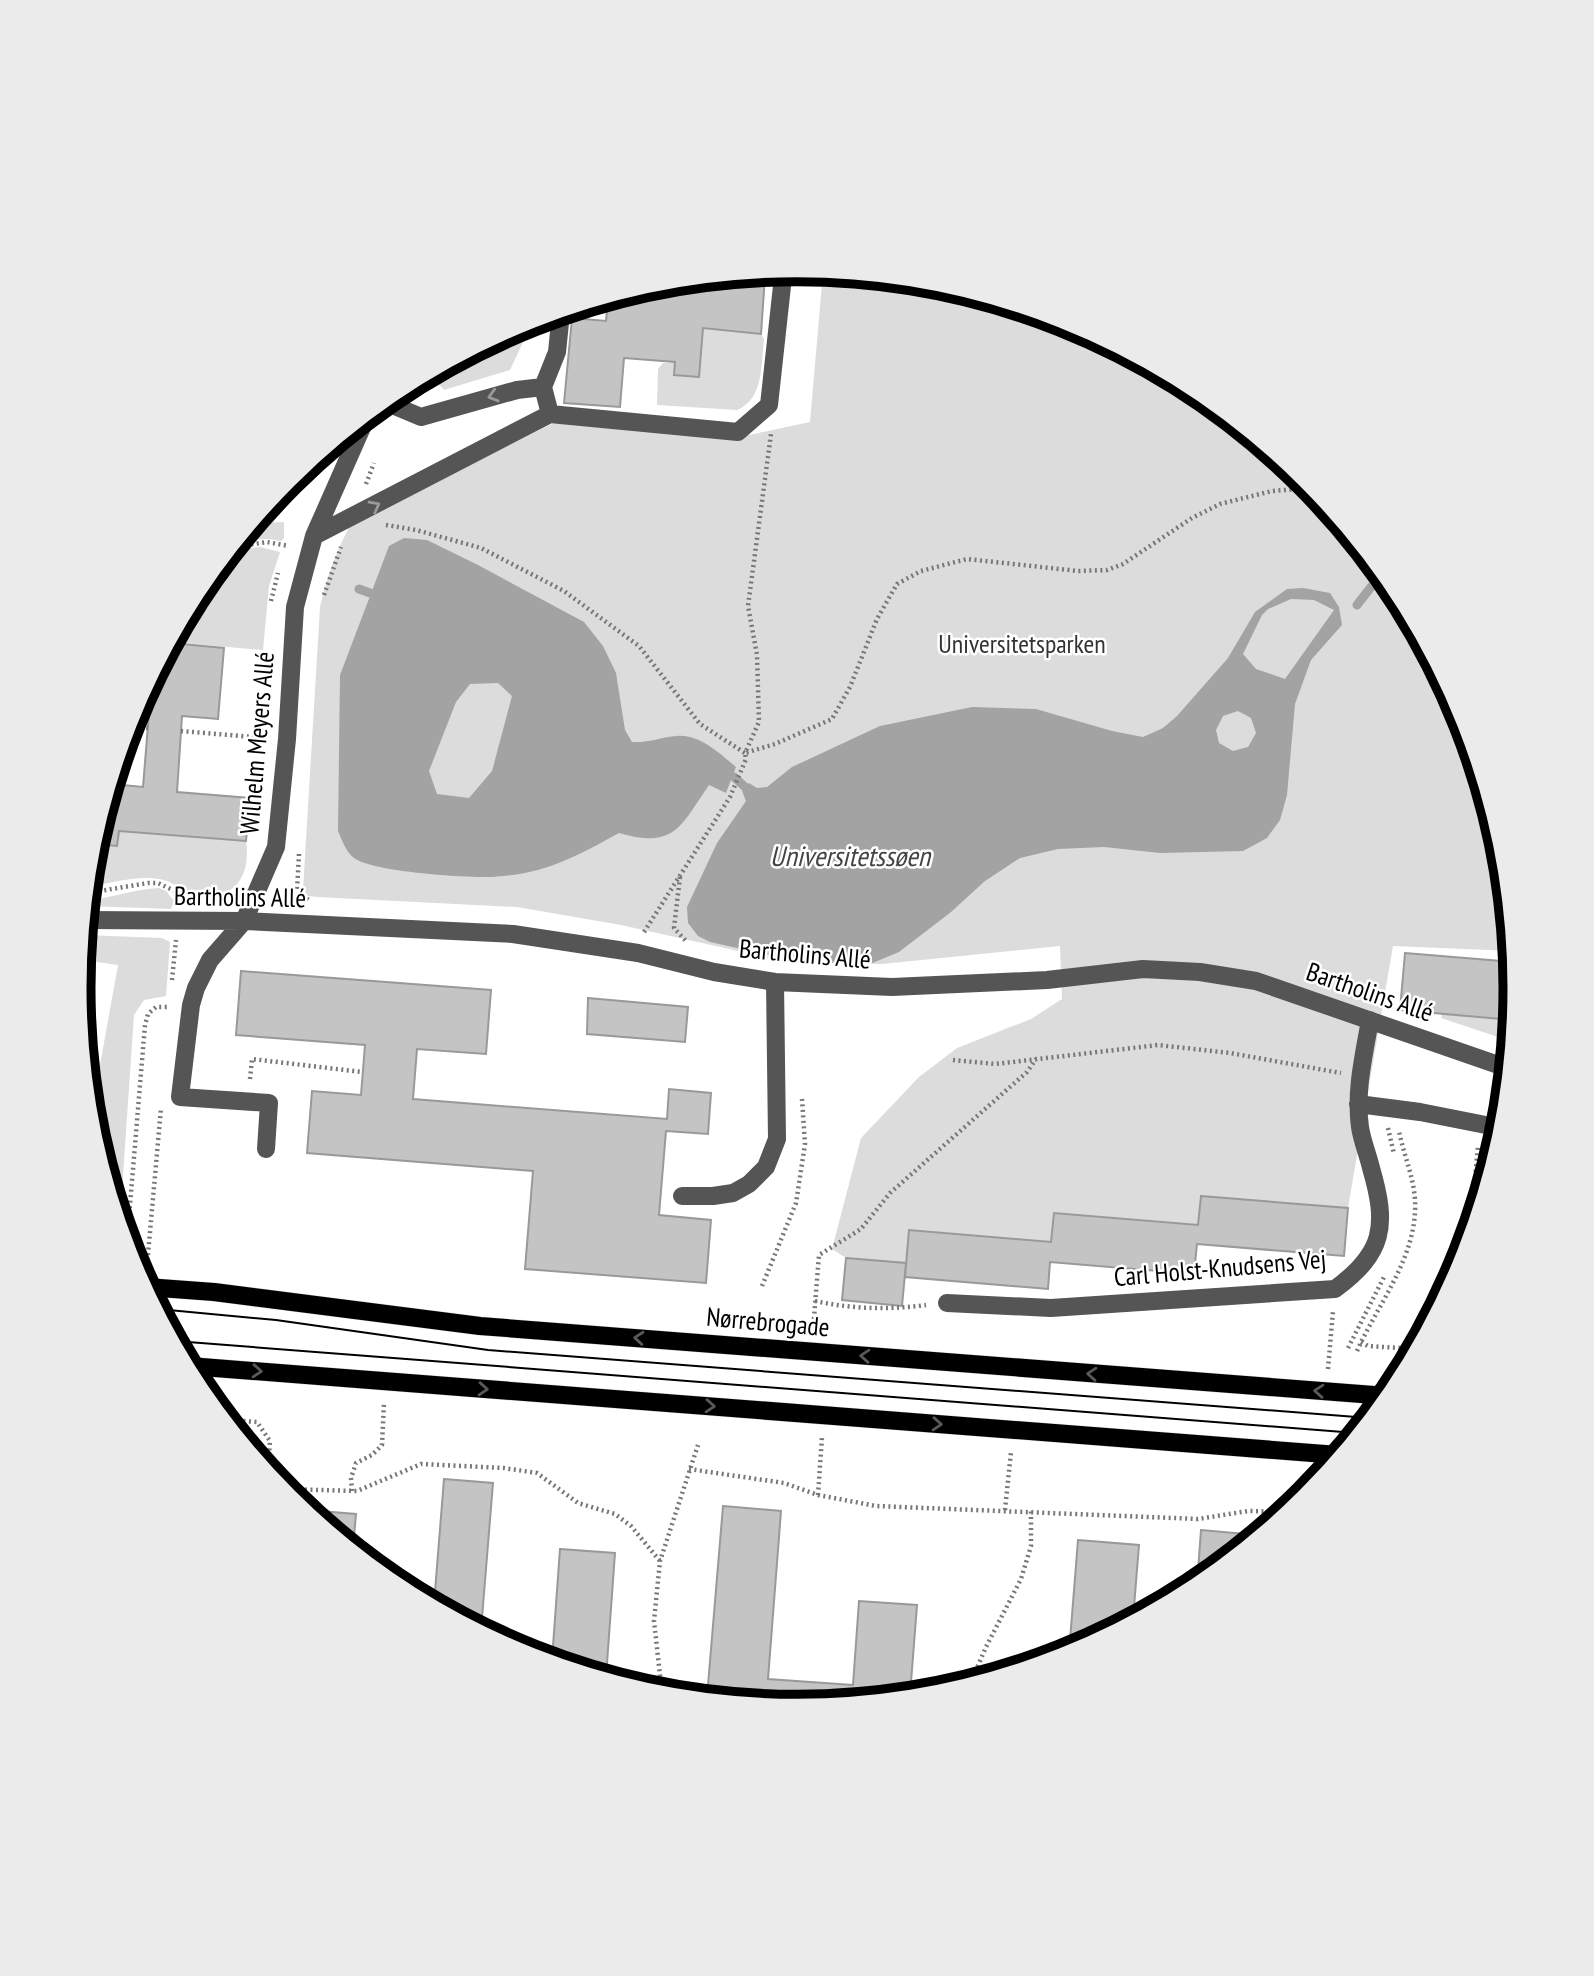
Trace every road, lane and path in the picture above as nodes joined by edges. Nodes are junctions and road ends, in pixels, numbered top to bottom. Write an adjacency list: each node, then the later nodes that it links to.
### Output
1 (781, 283): 4 (street)
2 (560, 323): 3 (street)
3 (543, 387): 5 (street, one-way to 5); 6 (street)
4 (769, 405): 6 (street); 18 (path)
5 (397, 407)
6 (550, 414): 10 (street, one-way to 6)
7 (358, 436): 11 (street, Wilhelm Meyers Allé)
8 (377, 456): 10 (path)
9 (1296, 489): 18 (path)
10 (351, 519): 11 (street); 13 (path); 18 (path)
11 (314, 536): 12 (path); 17 (street, Wilhelm Meyers Allé)
12 (248, 545)
13 (322, 602)
14 (142, 727): 15 (path)
15 (148, 727)
16 (181, 731): 17 (path)
17 (287, 739): 24 (street, Wilhelm Meyers Allé)
18 (746, 756): 27 (path)
19 (299, 849): 22 (path)
20 (98, 891): 21 (path)
21 (195, 901)
22 (312, 902)
23 (95, 920): 24 (street, Bartholins Allé)
24 (244, 921): 27 (street, Bartholins Allé); 36 (street, Wilhelm Meyers Allé)
25 (680, 946): 26 (path)
26 (692, 948)
27 (638, 953): 28 (street, Bartholins Allé)
28 (775, 982): 30 (street, Bartholins Allé); 43 (street)
29 (163, 1007): 44 (path)
30 (1370, 1020): 33 (street, Bartholins Allé); 35 (street, Carl Holst-Knudsens Vej)
31 (1037, 1058): 32 (path); 35 (path); 47 (path)
32 (953, 1060)
33 (1498, 1065)
34 (362, 1072): 36 (path)
35 (1360, 1077): 37 (street, Carl Holst-Knudsens Vej)
36 (248, 1101): 41 (street)
37 (1358, 1104): 38 (street); 46 (street, Carl Holst-Knudsens Vej)
38 (1397, 1109): 39 (street); 48 (path)
39 (1480, 1124): 40 (street); 42 (path)
40 (1489, 1126)
41 (265, 1149)
42 (1474, 1188)
43 (682, 1196)
44 (128, 1215)
45 (159, 1288): 53 (main road, Nørrebrogade, one-way to 45)
46 (1335, 1289): 47 (street, Carl Holst-Knudsens Vej); 53 (path)
47 (947, 1303)
48 (1360, 1342): 49 (path); 50 (path)
49 (1404, 1348)
50 (1357, 1351)
51 (202, 1367): 52 (main road, one-way to 52)
52 (385, 1381): 55 (main road, one-way to 55); 63 (path)
53 (1327, 1391): 54 (main road, Nørrebrogade)
54 (1373, 1395)
55 (824, 1415): 57 (main road, one-way to 57); 64 (path)
56 (239, 1421): 60 (path)
57 (1013, 1430): 59 (main road); 65 (path)
58 (698, 1445): 61 (path)
59 (1327, 1454)
60 (269, 1456)
61 (689, 1469): 64 (path); 68 (path)
62 (301, 1490): 63 (path)
63 (352, 1491): 68 (path)
64 (818, 1495): 65 (path)
65 (1005, 1510): 66 (path)
66 (1031, 1511): 67 (path); 69 (path)
67 (1270, 1512)
68 (660, 1561): 70 (path)
69 (976, 1671)
70 (661, 1680)

